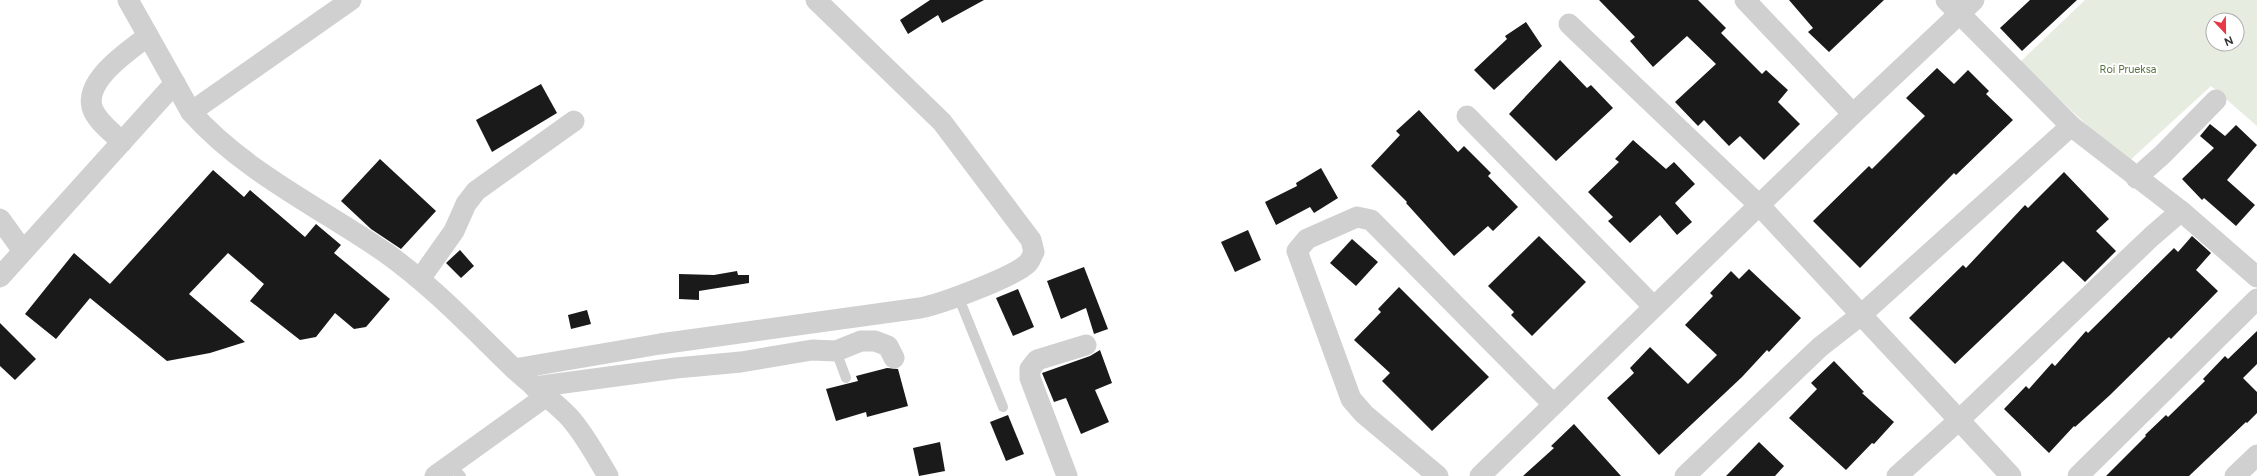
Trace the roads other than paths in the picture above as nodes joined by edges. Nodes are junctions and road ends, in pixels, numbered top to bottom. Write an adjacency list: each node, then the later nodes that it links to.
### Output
1 (128, 0): 7 (street)
2 (351, 0): 10 (street)
3 (816, 0): 24 (street)
4 (1744, 0): 11 (street)
5 (1959, 4): 11 (street); 14 (street)
6 (1569, 24): 17 (street)
7 (148, 36): 8 (street); 15 (street)
8 (175, 83): 10 (street); 15 (street)
9 (2216, 100): 16 (street)
10 (191, 112): 23 (street)
11 (1853, 114): 17 (street)
12 (1467, 116): 26 (street)
13 (574, 121): 23 (street)
14 (2071, 126): 16 (street); 27 (street)
15 (122, 142): 20 (street)
16 (2136, 178): 18 (street)
17 (1760, 206): 26 (street); 27 (street)
18 (2181, 211): 22 (street); 36 (street)
19 (0, 219): 20 (street)
20 (12, 245): 21 (street)
21 (0, 277)
22 (2257, 277)
23 (420, 279): 31 (street)
24 (958, 296): 31 (street); 35 (lane)
25 (2257, 299): 46 (street)
26 (1654, 307): 34 (street)
27 (1861, 315): 36 (street); 43 (street)
28 (1086, 345): 40 (street)
29 (836, 351): 30 (street); 32 (lane); 33 (street)
30 (894, 358)
31 (514, 370): 33 (street)
32 (846, 378)
33 (540, 392): 38 (street); 39 (street)
34 (1553, 404): 41 (street); 42 (street)
35 (1003, 407)
36 (1958, 421): 44 (street); 45 (street)
37 (2257, 455): 47 (street)
38 (449, 472)
39 (608, 476)
40 (1067, 476)
41 (1438, 476)
42 (1480, 476)
43 (1685, 476)
44 (1897, 476)
45 (2011, 476)
46 (2078, 476)
47 (2235, 476)

